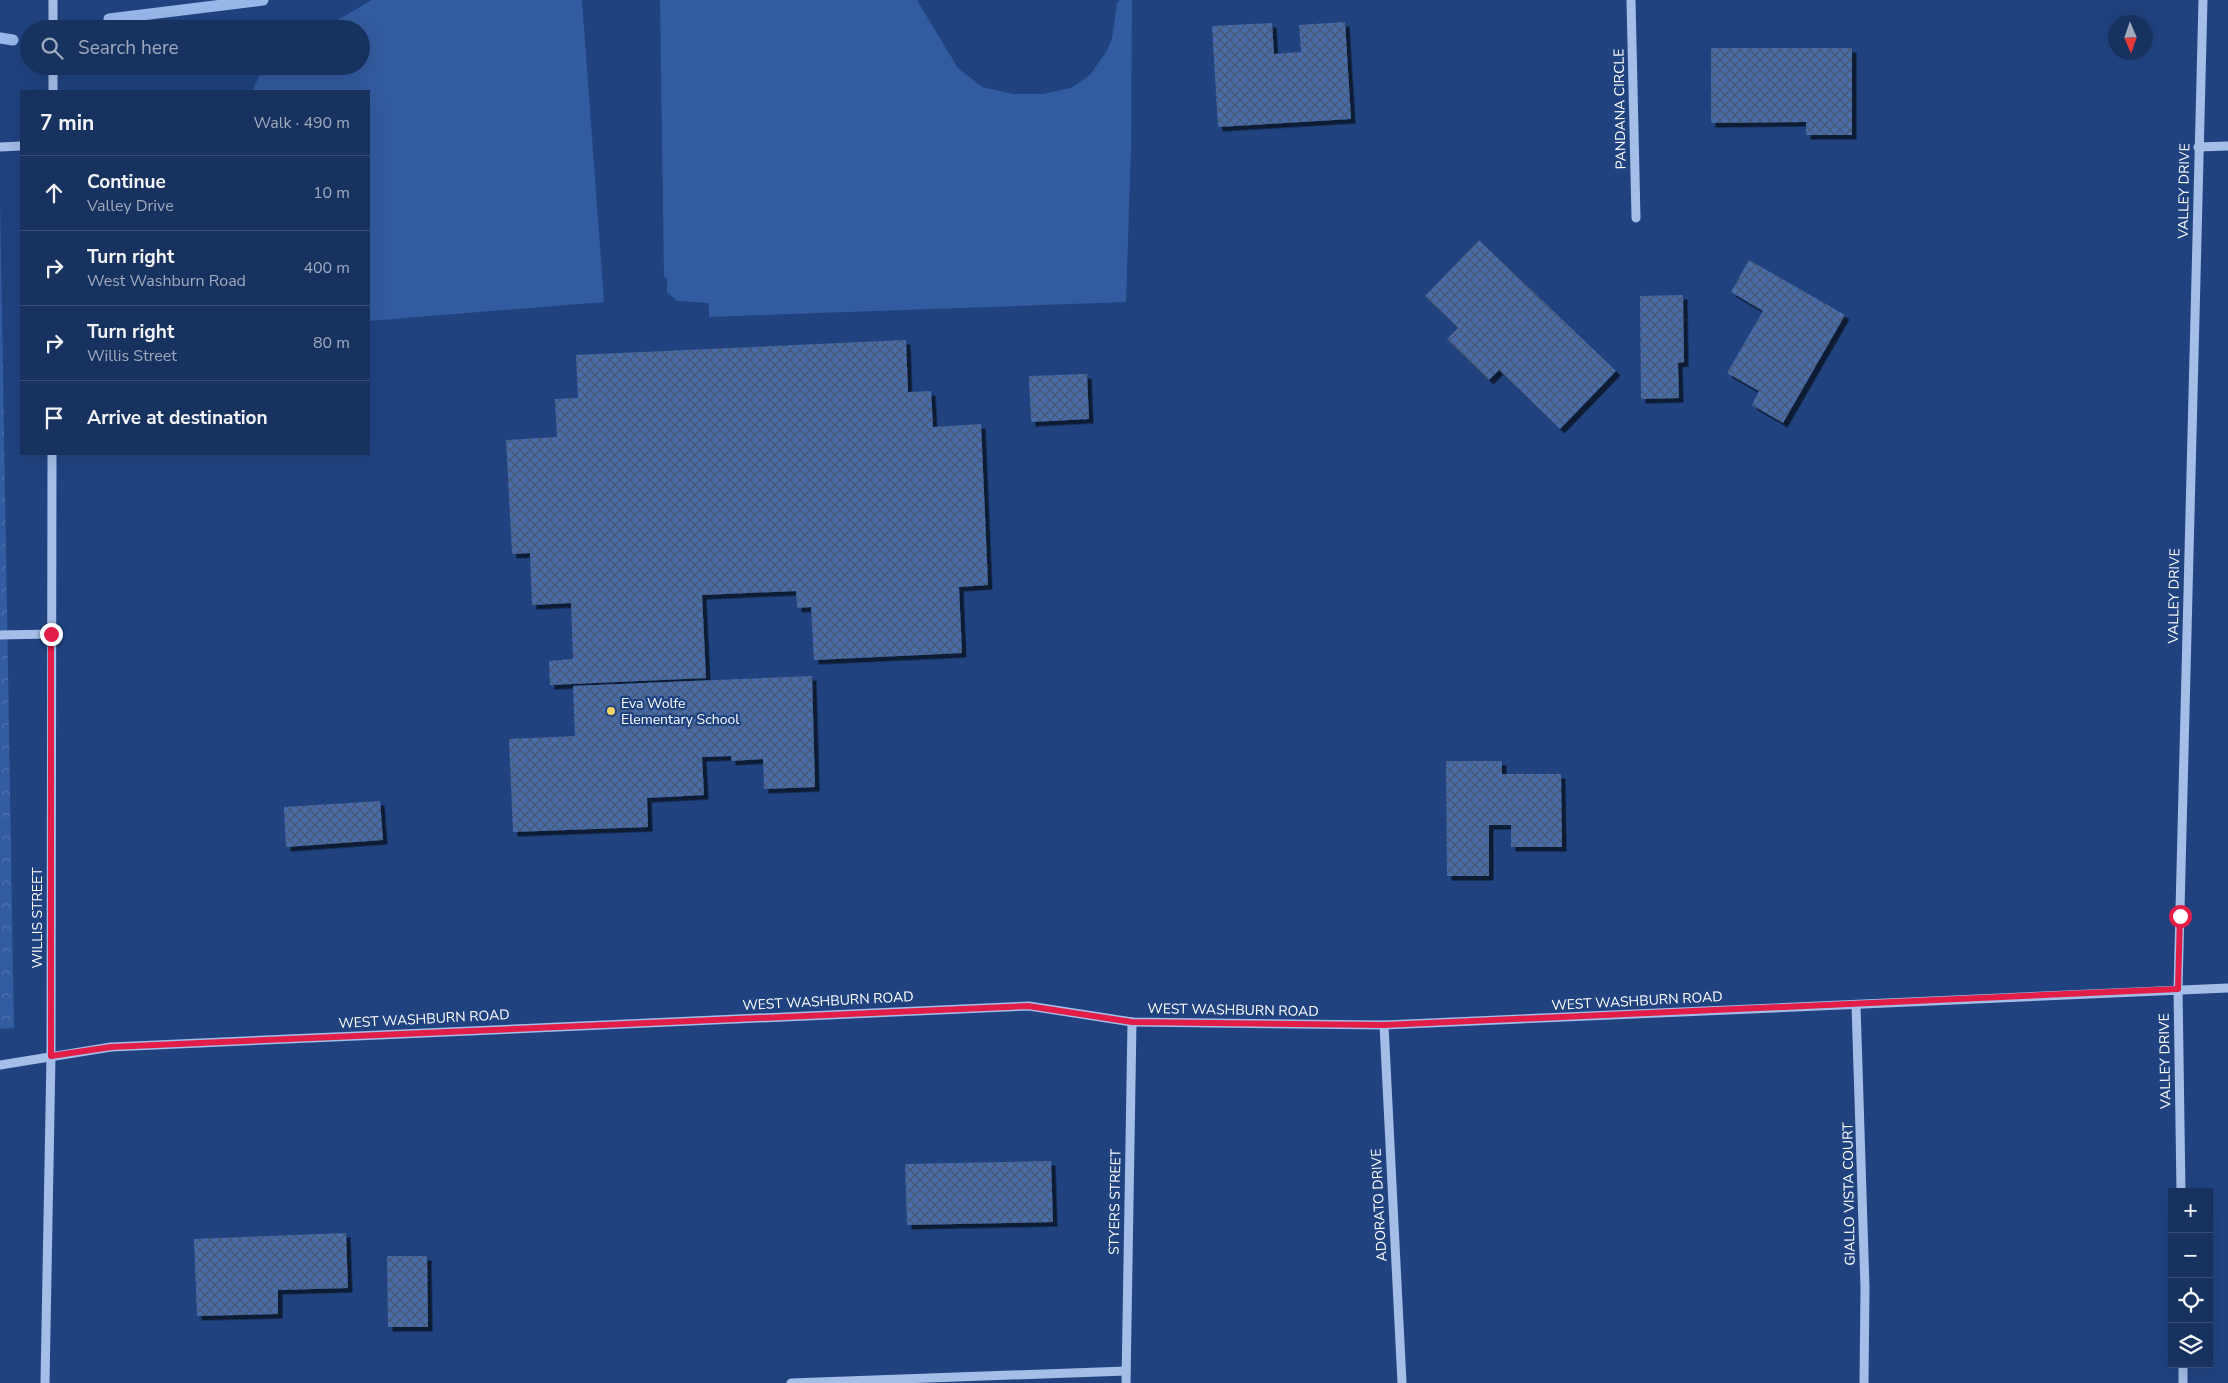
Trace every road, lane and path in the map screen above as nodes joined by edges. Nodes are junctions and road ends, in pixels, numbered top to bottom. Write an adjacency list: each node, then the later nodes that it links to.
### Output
1 (53, 0): 4 (street)
2 (1631, 0): 11 (street, PANDANA CIRCLE)
3 (2203, 0): 10 (street, VALLEY DRIVE)
4 (53, 20)
5 (53, 75): 6 (street)
6 (53, 90)
7 (20, 146): 9 (street)
8 (2228, 146): 10 (street)
9 (0, 147)
10 (2198, 147): 16 (street, VALLEY DRIVE)
11 (1636, 218)
12 (52, 455): 13 (street, WILLIS STREET)
13 (51, 634): 14 (street); 20 (street, WILLIS STREET)
14 (0, 635)
15 (2228, 988): 16 (street, WEST WASHBURN ROAD)
16 (2178, 989): 17 (street, WEST WASHBURN ROAD); 22 (street, VALLEY DRIVE)
17 (1856, 1005): 19 (street, WEST WASHBURN ROAD); 29 (street, GIALLO VISTA COURT)
18 (1132, 1022): 19 (street, WEST WASHBURN ROAD); 20 (street, WEST WASHBURN ROAD); 24 (street, STYERS STREET)
19 (1384, 1025): 28 (street, ADORATO DRIVE)
20 (51, 1056): 21 (street, WEST WASHBURN ROAD); 25 (street, WILLIS STREET)
21 (0, 1065)
22 (2181, 1188)
23 (2183, 1368): 30 (street)
24 (1126, 1371): 26 (street); 27 (street, STYERS STREET)
25 (45, 1383)
26 (791, 1383)
27 (1126, 1383)
28 (1402, 1383)
29 (1864, 1383)
30 (2183, 1383)

